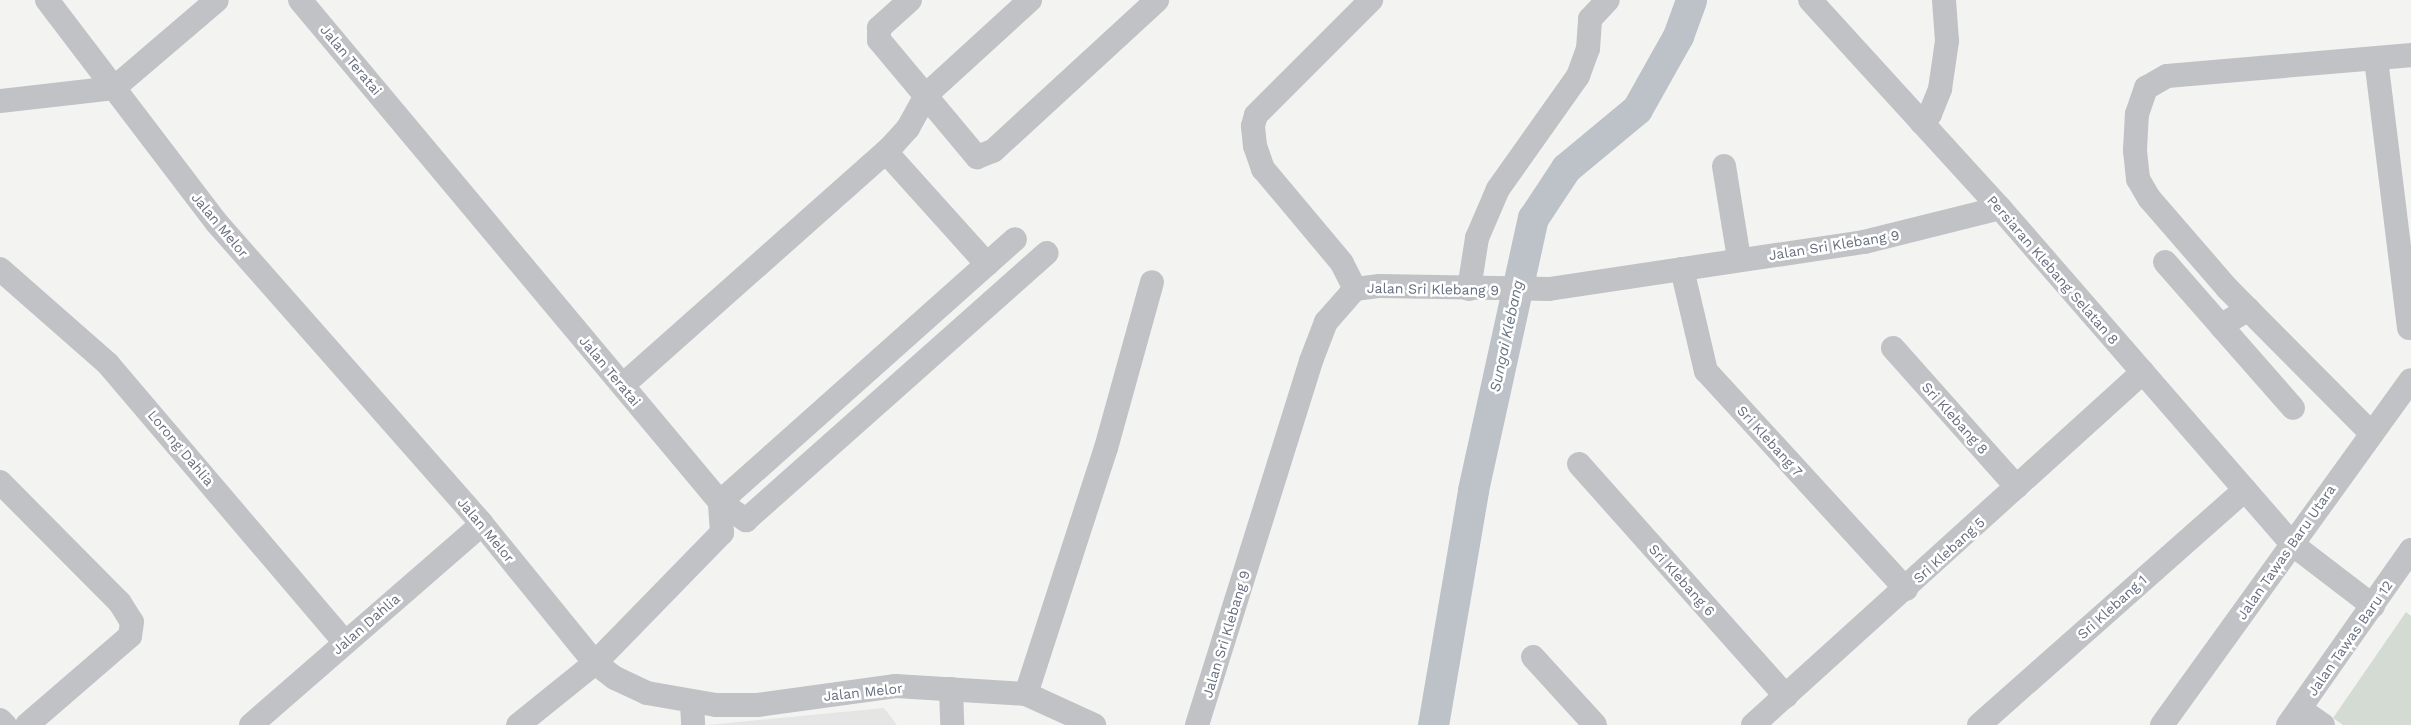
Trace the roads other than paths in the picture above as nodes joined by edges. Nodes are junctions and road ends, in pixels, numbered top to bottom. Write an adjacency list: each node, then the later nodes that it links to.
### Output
1 (47, 0): 13 (street, Jalan Melor)
2 (217, 0): 13 (street)
3 (300, 0): 37 (street, Jalan Teratai)
4 (910, 0): 14 (street)
5 (1030, 0): 14 (street)
6 (1157, 0): 14 (street)
7 (1371, 0): 29 (street)
8 (1608, 0): 30 (street)
9 (1810, 0): 16 (street, Persiaran Klebang Selatan 8)
10 (1944, 0): 16 (street)
11 (2411, 55): 12 (street)
12 (2376, 59): 27 (street); 31 (street)
13 (114, 88): 15 (street); 45 (street, Jalan Melor)
14 (926, 95): 17 (street)
15 (0, 101)
16 (1922, 123): 19 (street, Persiaran Klebang Selatan 8)
17 (886, 152): 24 (street); 37 (street)
18 (1724, 166): 22 (street)
19 (2000, 208): 22 (street, Jalan Sri Klebang 9); 35 (street, Persiaran Klebang Selatan 8)
20 (1015, 239): 24 (street)
21 (1047, 252): 44 (street, Jalan Teratai)
22 (1739, 259): 26 (street, Jalan Sri Klebang 9)
23 (2165, 262): 32 (street)
24 (987, 264): 44 (street)
25 (0, 269): 50 (street, Lorong Dahlia)
26 (1682, 269): 30 (street, Jalan Sri Klebang 9); 48 (street, Sri Klebang 7)
27 (2407, 271): 33 (street)
28 (1152, 282): 54 (street)
29 (1355, 289): 30 (street, Jalan Sri Klebang 9); 65 (street, Jalan Sri Klebang 9)
30 (1481, 290)
31 (2248, 309): 32 (street); 39 (street)
32 (2221, 326): 38 (street)
33 (2409, 328)
34 (1893, 348): 42 (street, Sri Klebang 8)
35 (2143, 372): 42 (street, Sri Klebang 5); 43 (street, Persiaran Klebang Selatan 8)
36 (2411, 380): 39 (street, Jalan Tawas Baru Utara)
37 (623, 385): 44 (street, Jalan Teratai)
38 (2293, 408)
39 (2370, 432): 46 (street, Jalan Tawas Baru Utara)
40 (1579, 464): 55 (street, Sri Klebang 6)
41 (0, 482): 60 (street)
42 (2018, 487): 48 (street, Sri Klebang 5)
43 (2245, 490): 46 (street, Persiaran Klebang Selatan 8); 68 (street, Sri Klebang 1)
44 (720, 502): 52 (street)
45 (482, 524): 50 (street, Jalan Dahlia); 52 (street, Jalan Melor)
46 (2292, 544): 49 (street, Persiaran Klebang Selatan 8); 69 (street, Jalan Tawas Baru Utara)
47 (2411, 550): 49 (street, Jalan Tawas Baru 12)
48 (1906, 589): 55 (street, Sri Klebang 5)
49 (2372, 606): 57 (street, Jalan Tawas Baru 12)
50 (345, 642): 61 (street, Jalan Dahlia)
51 (1533, 657): 66 (street)
52 (595, 663): 56 (street, Jalan Melor); 62 (street)
53 (951, 689): 54 (street, Jalan Melor); 56 (street, Jalan Melor); 63 (street)
54 (1026, 694): 64 (street, Jalan Melor)
55 (1786, 696): 67 (street, Sri Klebang 5)
56 (693, 714)
57 (2294, 717): 70 (street)
58 (0, 720): 59 (street)
59 (5, 725)
60 (27, 725)
61 (251, 725)
62 (518, 725)
63 (952, 725)
64 (1094, 725)
65 (1198, 725)
66 (1595, 725)
67 (1753, 725)
68 (1979, 725)
69 (2162, 725)
70 (2323, 725)

